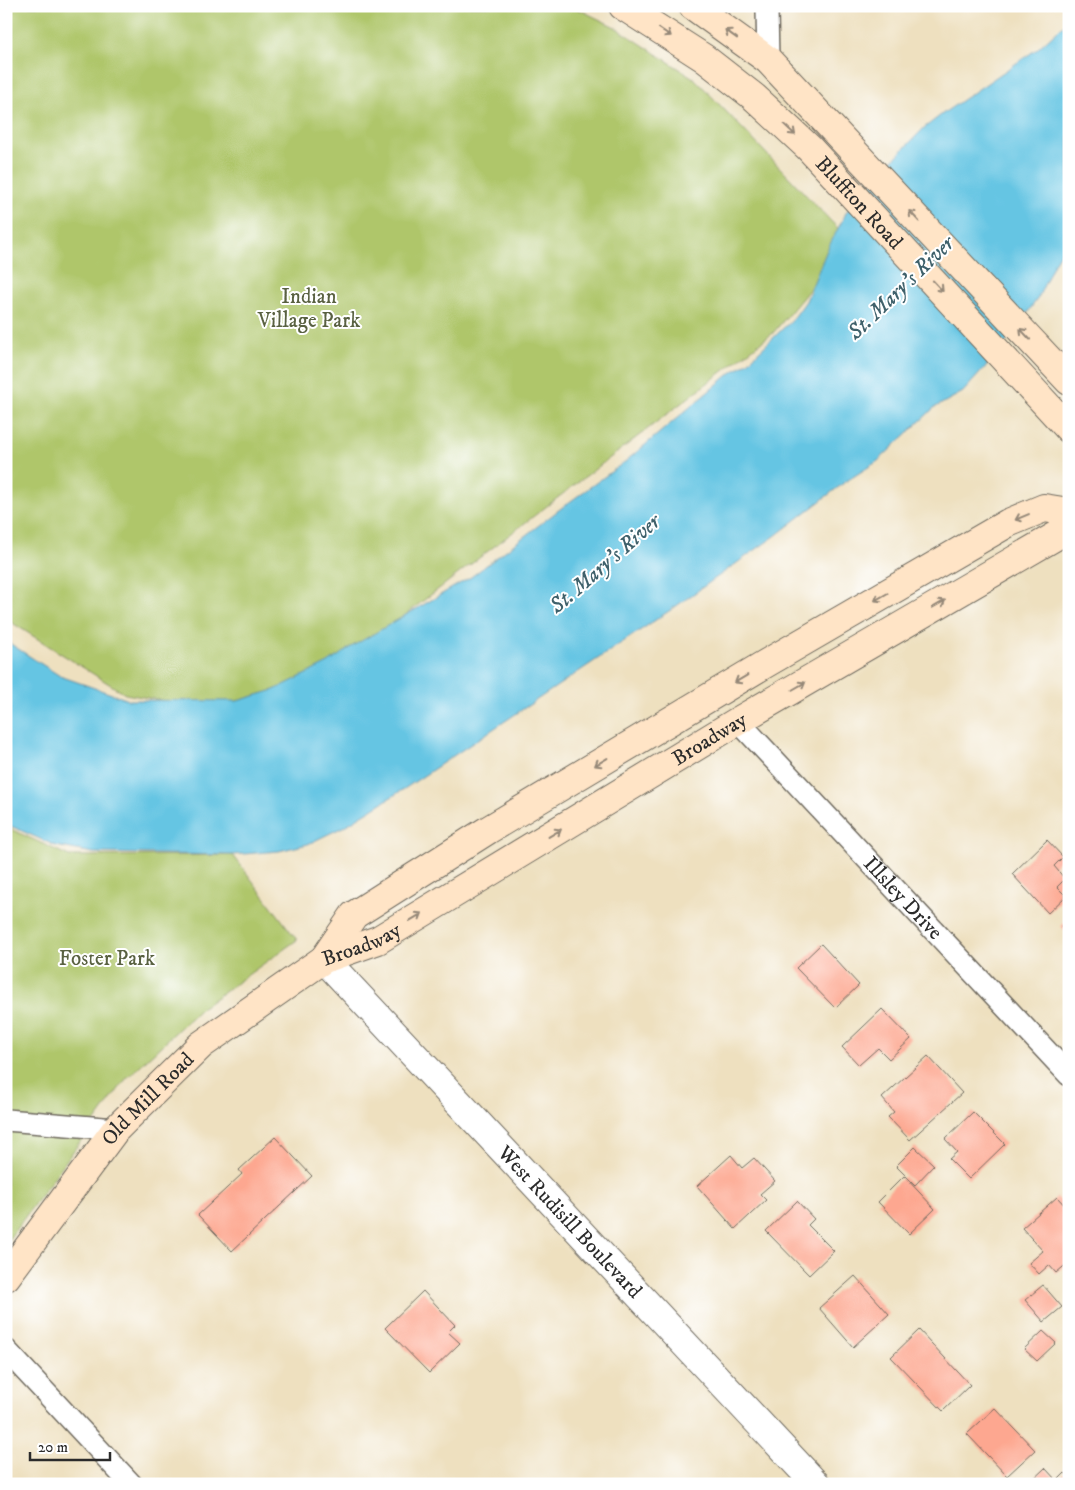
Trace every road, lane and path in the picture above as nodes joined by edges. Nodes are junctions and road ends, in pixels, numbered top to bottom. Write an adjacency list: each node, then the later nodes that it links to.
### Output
1 (623, 6): 6 (main road, Bluffton Road, one-way to 6)
2 (693, 6): 4 (main road, Bluffton Road, one-way to 2)
3 (768, 6): 4 (street)
4 (775, 68): 5 (main road, Bluffton Road, one-way to 4)
5 (1064, 375)
6 (1069, 428)
7 (1069, 512): 10 (main road, Broadway, one-way to 10)
8 (1069, 518): 9 (main road, Broadway, one-way to 8)
9 (738, 721): 10 (main road, Broadway, one-way to 9); 11 (street, Illsley Drive)
10 (324, 959): 13 (main road, Old Mill Road); 17 (street, West Rudisill Boulevard)
11 (1069, 1075)
12 (6, 1120): 13 (street)
13 (116, 1129): 14 (main road, Old Mill Road)
14 (6, 1277)
15 (6, 1350): 16 (street)
16 (131, 1484)
17 (816, 1484)

